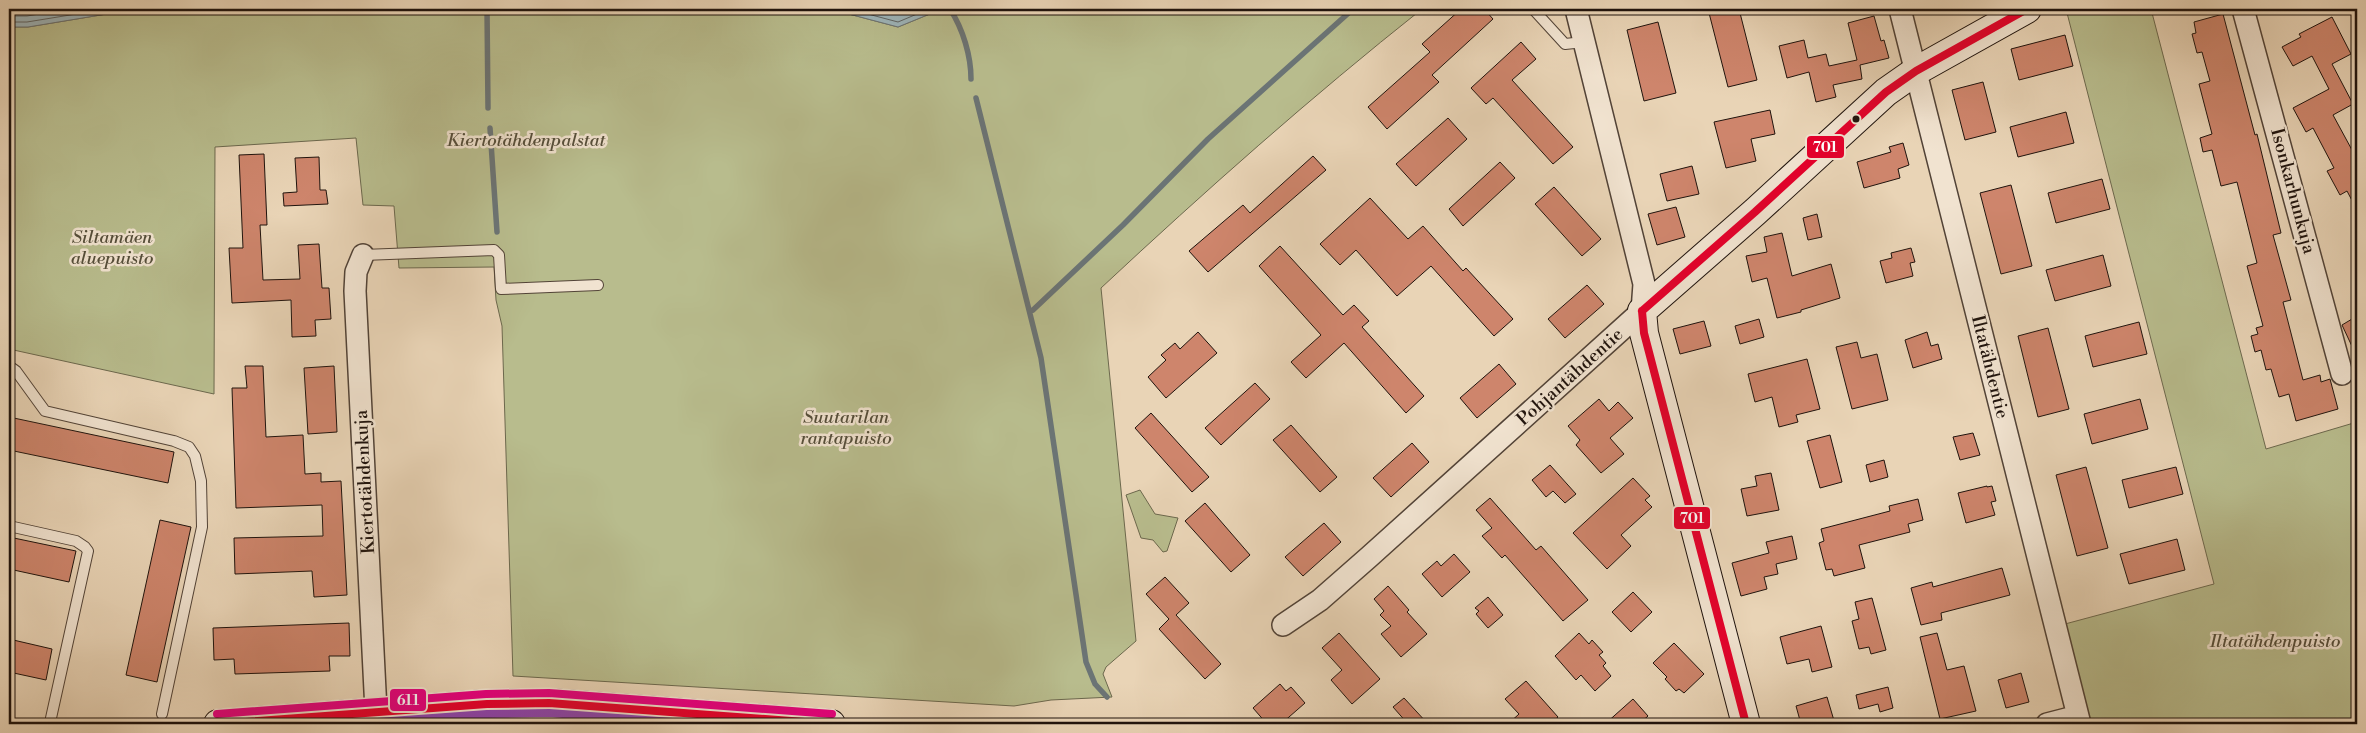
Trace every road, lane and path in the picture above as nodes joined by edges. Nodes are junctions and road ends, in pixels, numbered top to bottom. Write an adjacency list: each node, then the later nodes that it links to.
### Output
1 (1533, 9): 6 (lane)
2 (1576, 9): 6 (street)
3 (1900, 9): 7 (street, Iltatähdentie)
4 (2028, 9): 7 (street, Pohjantähdentie)
5 (2243, 9): 12 (street, Isonkarhunkuja)
6 (1584, 42): 10 (street)
7 (1916, 72): 10 (street, Pohjantähdentie); 19 (street, Iltatähdentie)
8 (363, 255): 9 (lane); 15 (street, Kiertotähdenkuja)
9 (598, 285)
10 (1642, 311): 14 (street, Pohjantähdentie); 23 (street)
11 (9, 366): 16 (lane)
12 (2342, 374)
13 (9, 526): 18 (lane)
14 (1283, 625)
15 (376, 711): 17 (street); 20 (street)
16 (162, 714)
17 (546, 714): 21 (street)
18 (51, 718)
19 (2079, 720): 24 (street)
20 (218, 724)
21 (825, 724): 22 (street)
22 (831, 724)
23 (1746, 724)
24 (2047, 724)

